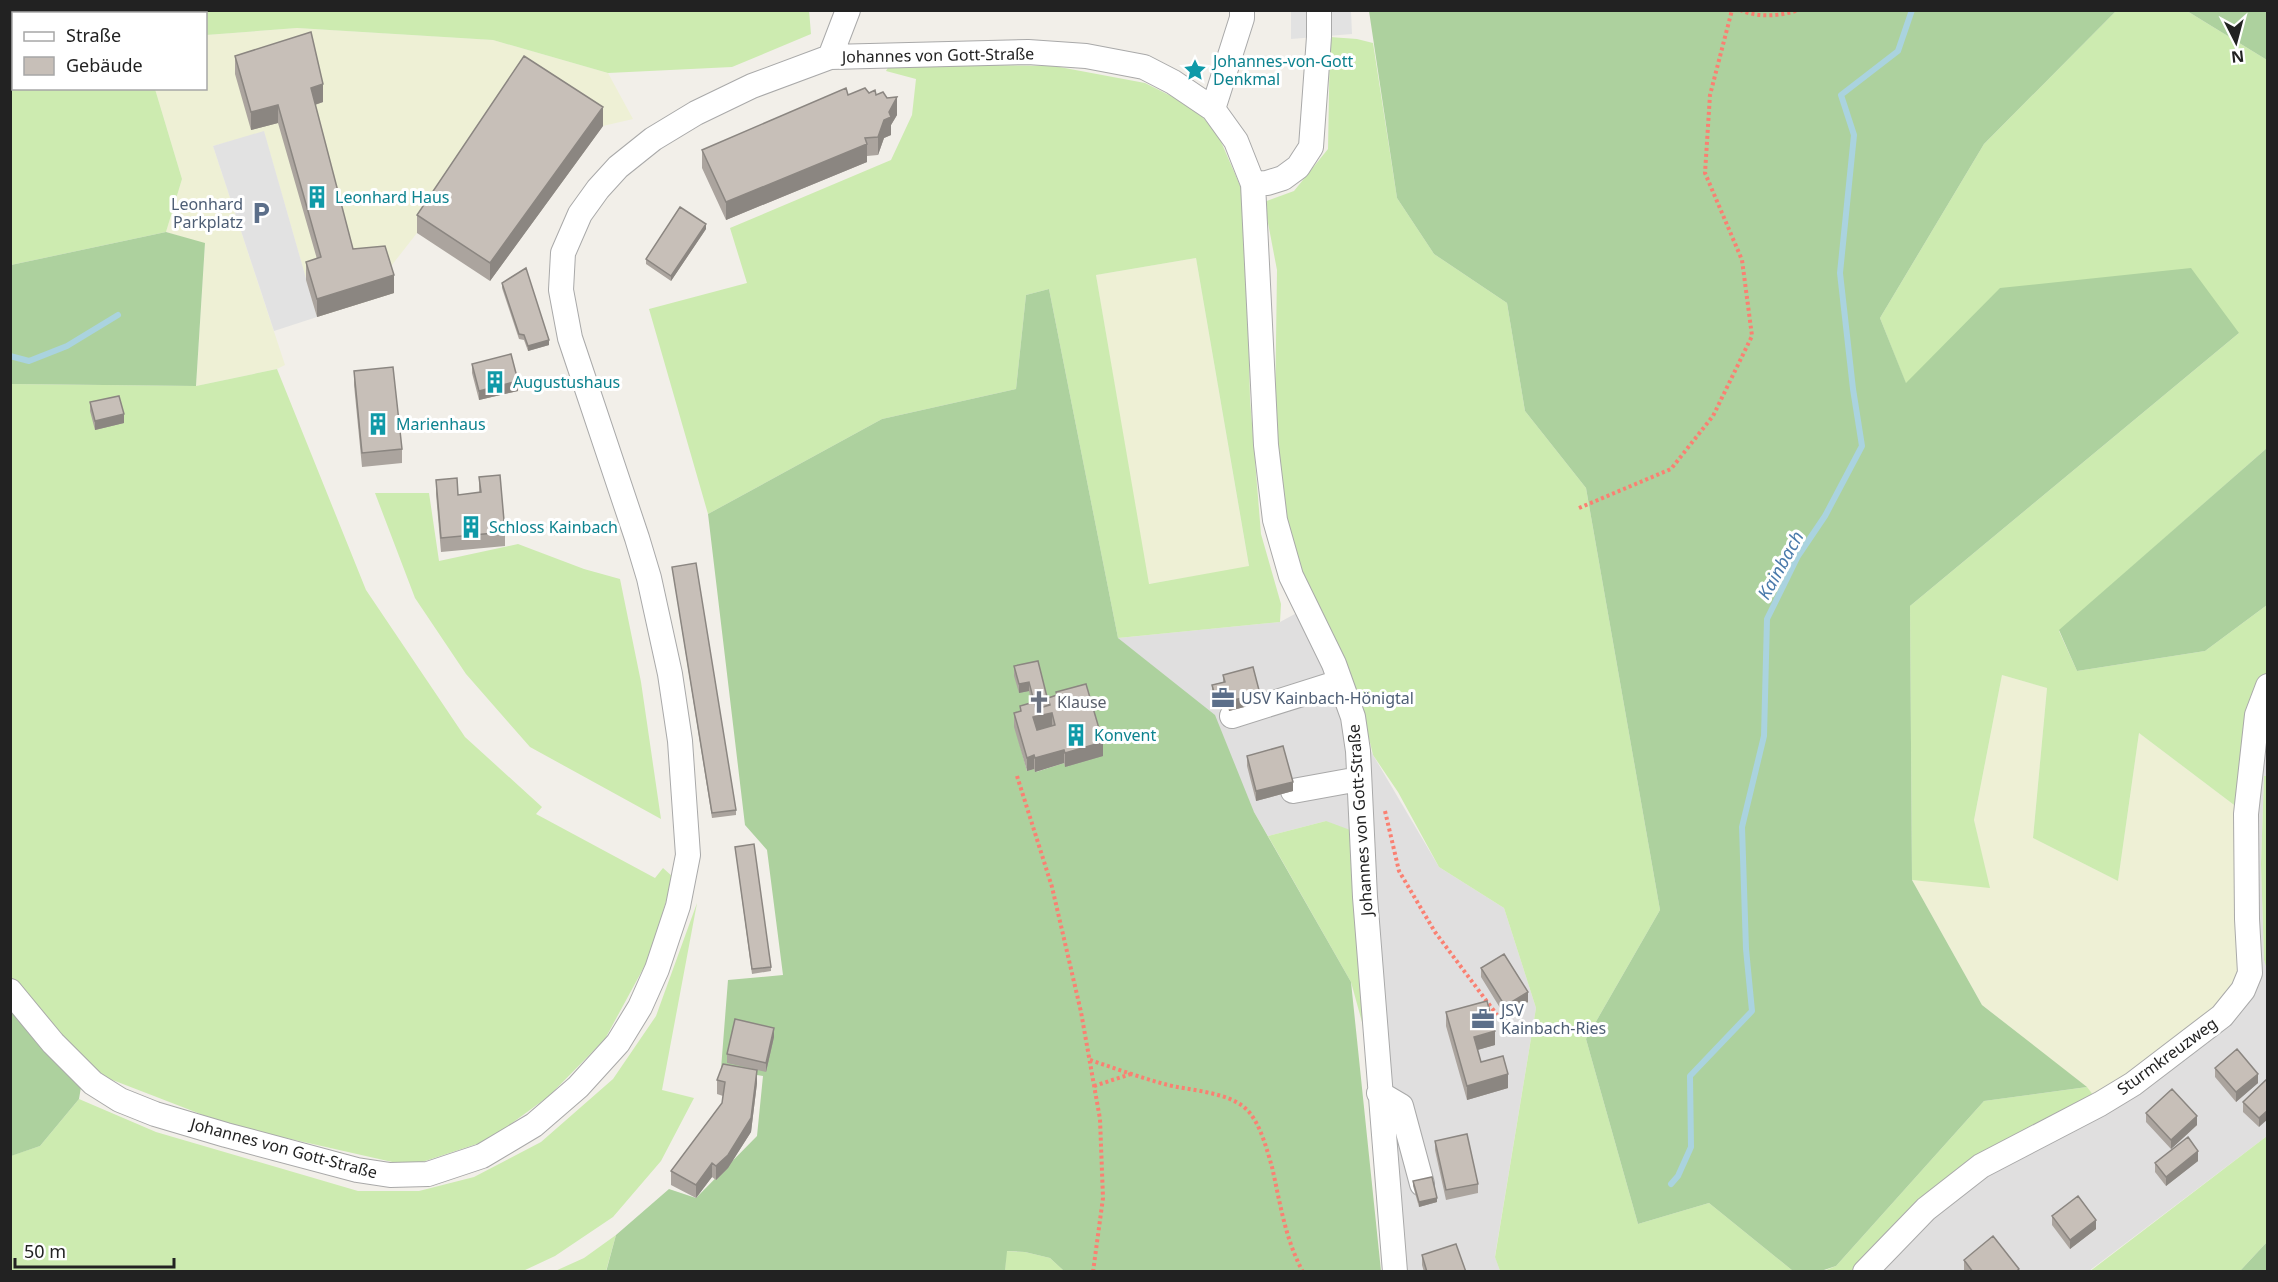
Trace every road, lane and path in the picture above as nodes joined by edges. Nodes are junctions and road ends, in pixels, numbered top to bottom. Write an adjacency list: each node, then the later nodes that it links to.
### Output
1 (848, 10): 7 (street)
2 (1242, 10): 8 (street)
3 (1319, 10): 9 (street)
4 (1732, 10): 10 (path)
5 (1740, 10): 6 (path)
6 (1799, 10)
7 (830, 57): 8 (street, Johannes von Gott-Straße); 18 (street, Johannes von Gott-Straße)
8 (1213, 109): 9 (street, Johannes von Gott-Straße)
9 (1253, 183): 11 (street, Johannes von Gott-Straße)
10 (1579, 508)
11 (1340, 682): 13 (street); 15 (street, Johannes von Gott-Straße)
12 (2268, 686): 28 (street, Sturmkreuzweg)
13 (1232, 716)
14 (1017, 776): 20 (path)
15 (1359, 779): 16 (street); 23 (street, Johannes von Gott-Straße)
16 (1293, 791)
17 (1383, 802): 19 (path)
18 (10, 991)
19 (1497, 1015)
20 (1090, 1060): 21 (path); 22 (path)
21 (1132, 1074): 22 (path); 26 (path)
22 (1094, 1086): 25 (path)
23 (1379, 1094): 24 (street); 27 (street, Johannes von Gott-Straße)
24 (1422, 1184)
25 (1093, 1272)
26 (1303, 1272)
27 (1395, 1272)
28 (1865, 1272)

